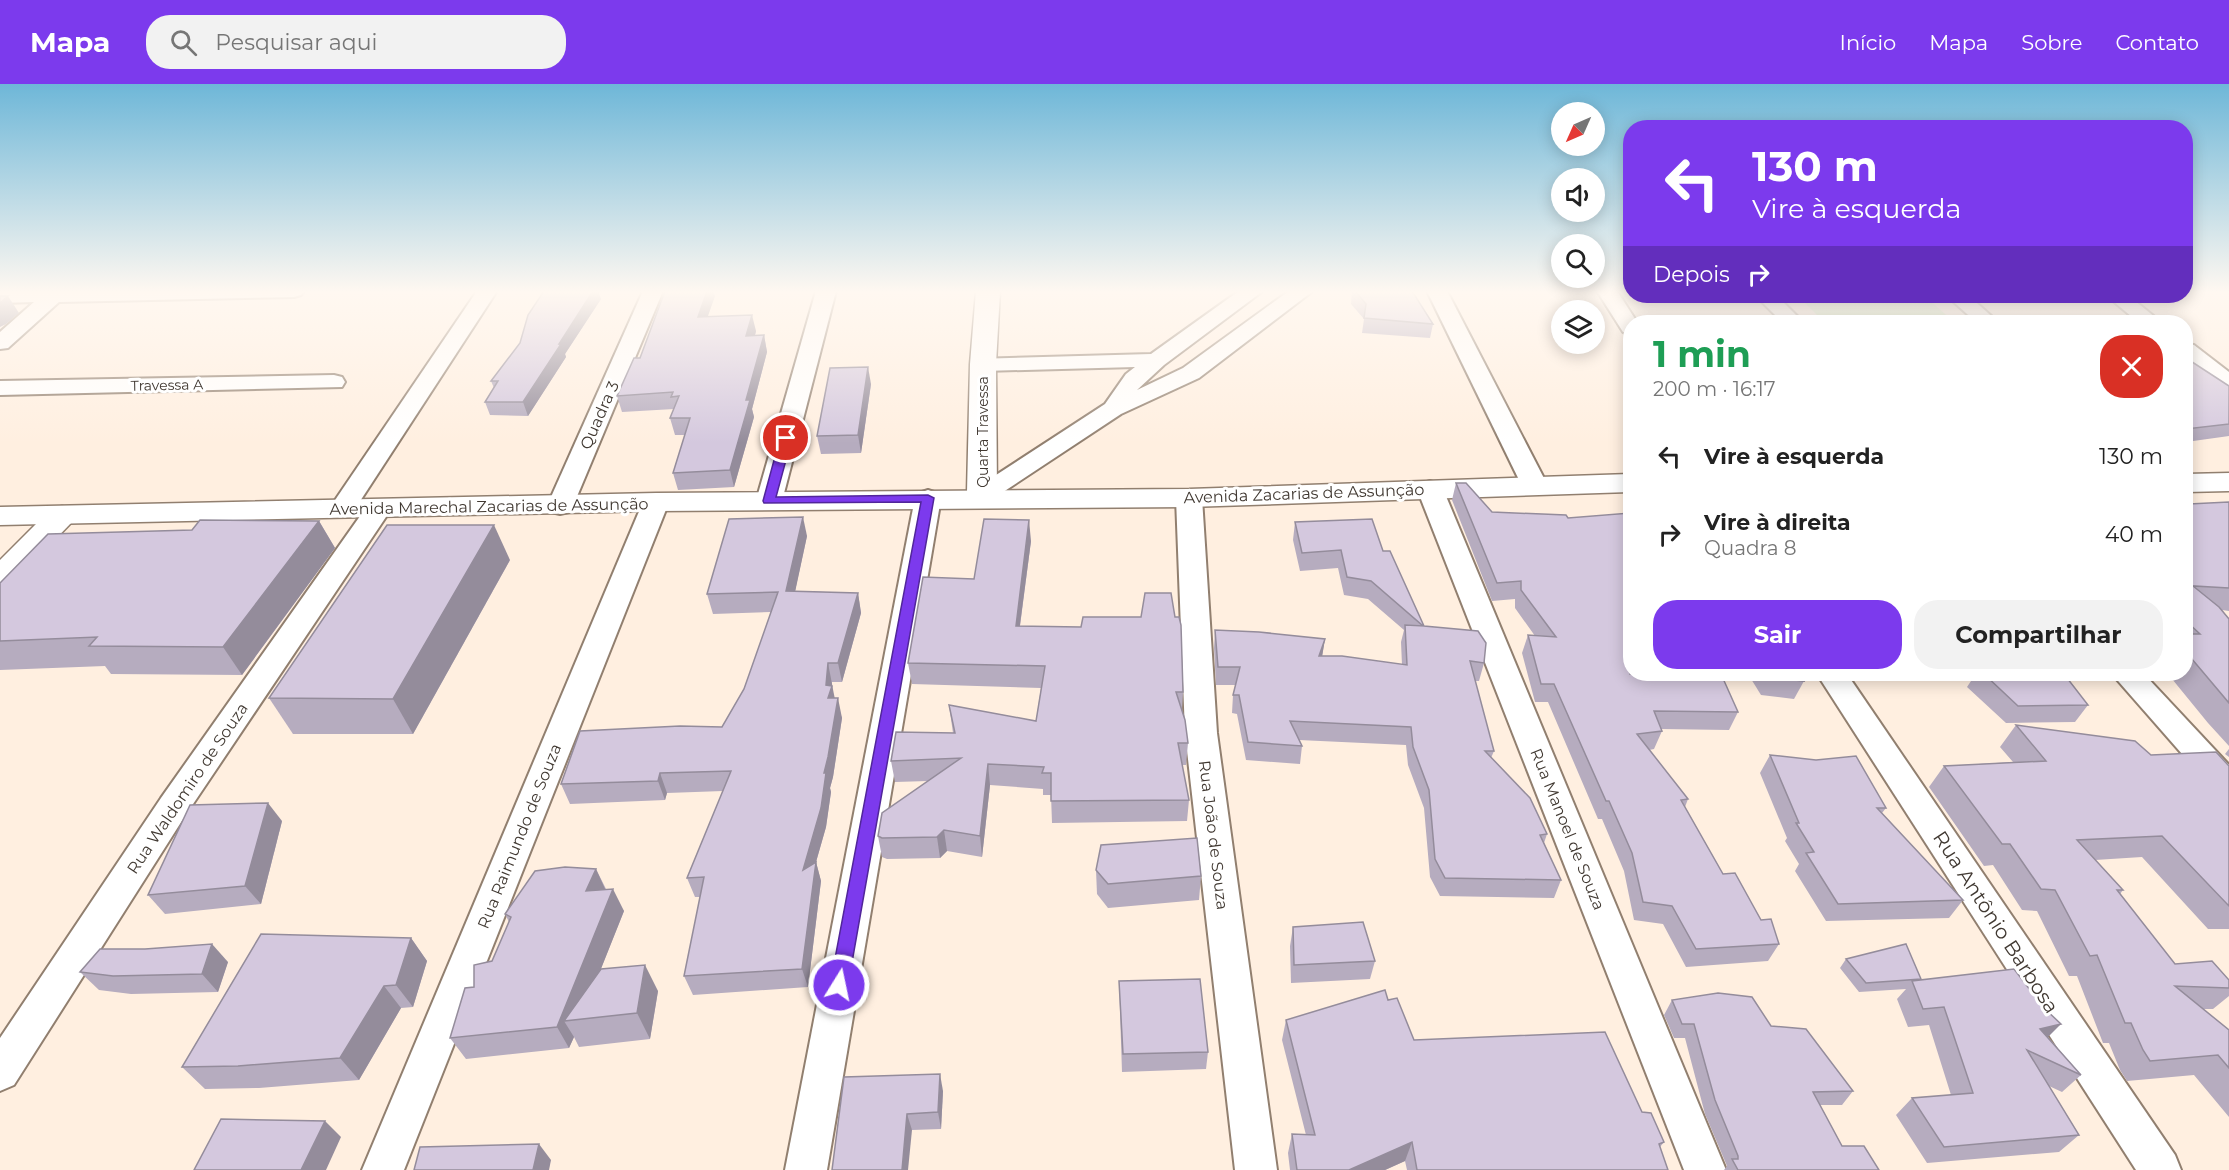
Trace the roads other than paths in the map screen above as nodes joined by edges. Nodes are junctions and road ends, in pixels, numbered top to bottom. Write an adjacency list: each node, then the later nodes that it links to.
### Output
1 (453, 342): 27 (street)
2 (631, 342): 25 (street, Quadra 3)
3 (812, 342): 23 (street)
4 (985, 342): 10 (main road, Quarta Travessa)
5 (1182, 342): 9 (street)
6 (1234, 342): 14 (street)
7 (1462, 342): 17 (street)
8 (2193, 355): 12 (street)
9 (1156, 360): 10 (street); 14 (street)
10 (983, 364): 20 (main road, Quarta Travessa)
11 (334, 382): 13 (street, Travessa A)
12 (2229, 383)
13 (0, 388)
14 (1113, 409): 20 (street)
15 (1623, 483): 17 (main road, Avenida Zacarias de Assunção)
16 (2193, 484): 18 (main road)
17 (1535, 486): 19 (main road, Avenida Zacarias de Assunção)
18 (2225, 486)
19 (1430, 489): 22 (main road, Avenida Zacarias de Assunção); 38 (street, Rua Manoel de Souza)
20 (980, 496): 21 (main road, Avenida Marechal Zacarias de Assunção); 22 (main road, Avenida Zacarias de Assunção)
21 (928, 498): 23 (main road, Avenida Marechal Zacarias de Assunção); 36 (street)
22 (1189, 498): 37 (street, Rua João de Souza)
23 (769, 501): 24 (main road, Avenida Marechal Zacarias de Assunção)
24 (656, 502): 25 (main road, Avenida Marechal Zacarias de Assunção); 35 (street, Rua Raimundo de Souza)
25 (560, 506): 26 (main road, Avenida Marechal Zacarias de Assunção)
26 (379, 507): 27 (main road, Avenida Marechal Zacarias de Assunção); 34 (street, Rua Waldomiro de Souza)
27 (342, 509): 28 (main road, Avenida Marechal Zacarias de Assunção)
28 (62, 515): 29 (main road, Avenida Marechal Zacarias de Assunção); 30 (main road)
29 (0, 516)
30 (0, 578)
31 (1837, 681): 39 (street, Rua Antônio Barbosa)
32 (2133, 681): 33 (street)
33 (2229, 786)
34 (0, 1072)
35 (383, 1170)
36 (806, 1170)
37 (1256, 1170)
38 (1705, 1170)
39 (2160, 1170)

